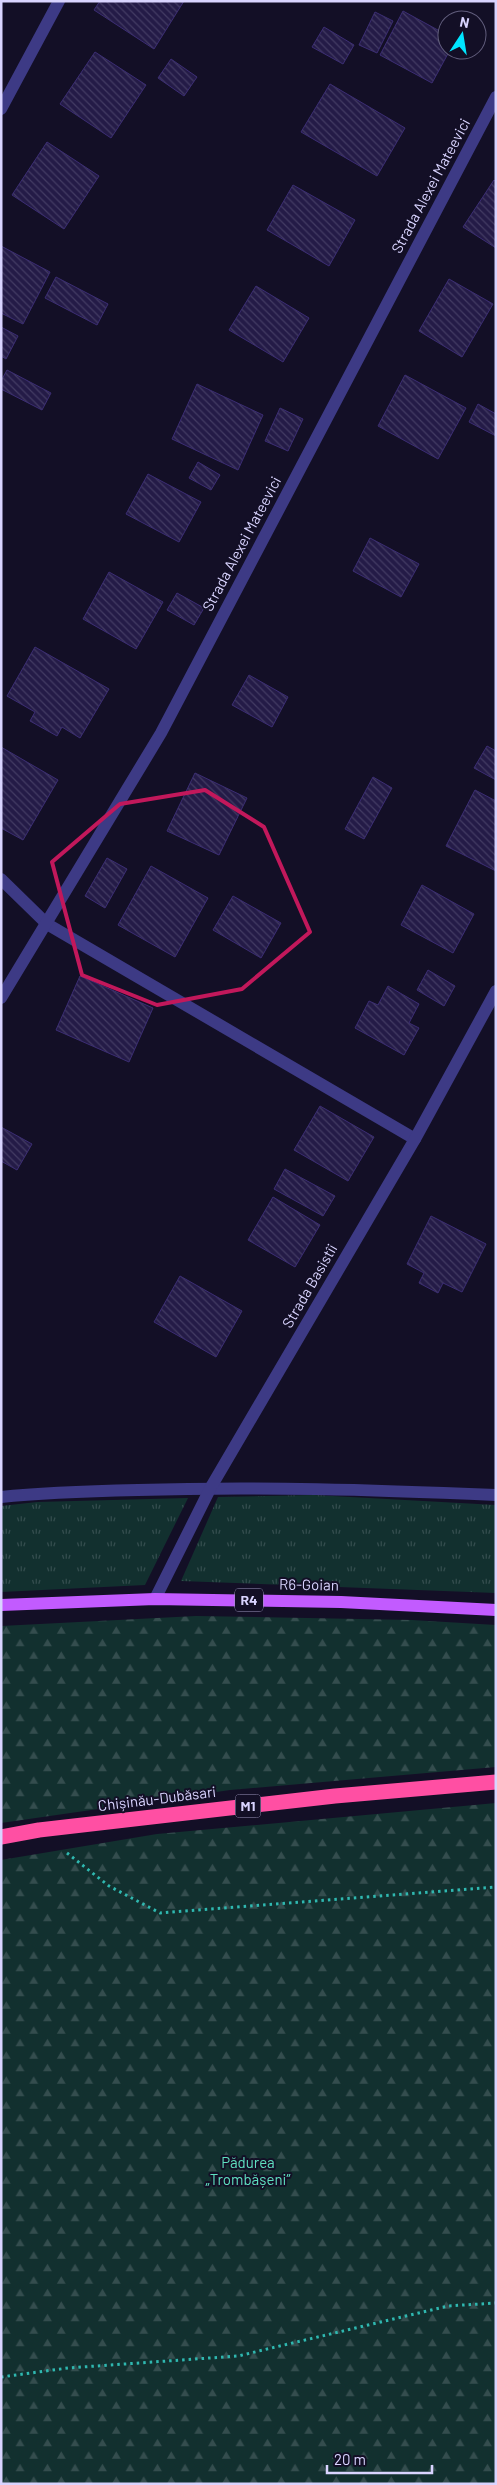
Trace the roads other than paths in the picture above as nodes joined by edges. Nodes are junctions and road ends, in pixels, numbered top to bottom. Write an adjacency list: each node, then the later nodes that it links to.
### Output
1 (59, 1): 3 (street)
2 (496, 97): 5 (street, Strada Alexei Mateevici)
3 (1, 109)
4 (1, 879): 5 (street)
5 (47, 924): 7 (street, Strada Alexei Mateevici); 8 (street)
6 (496, 991): 8 (street, Strada Basistîi)
7 (1, 998)
8 (416, 1139): 9 (street, Strada Basistîi)
9 (211, 1487): 10 (street); 11 (street); 12 (street, Strada Basistîi)
10 (496, 1495)
11 (1, 1497)
12 (155, 1599): 13 (main road, R6-Goian / R4); 14 (main road, R6-Goian / R4)
13 (1, 1605)
14 (496, 1610)
15 (496, 1782): 16 (highway, Chișinău-Dubăsari / M1)
16 (1, 1837)

